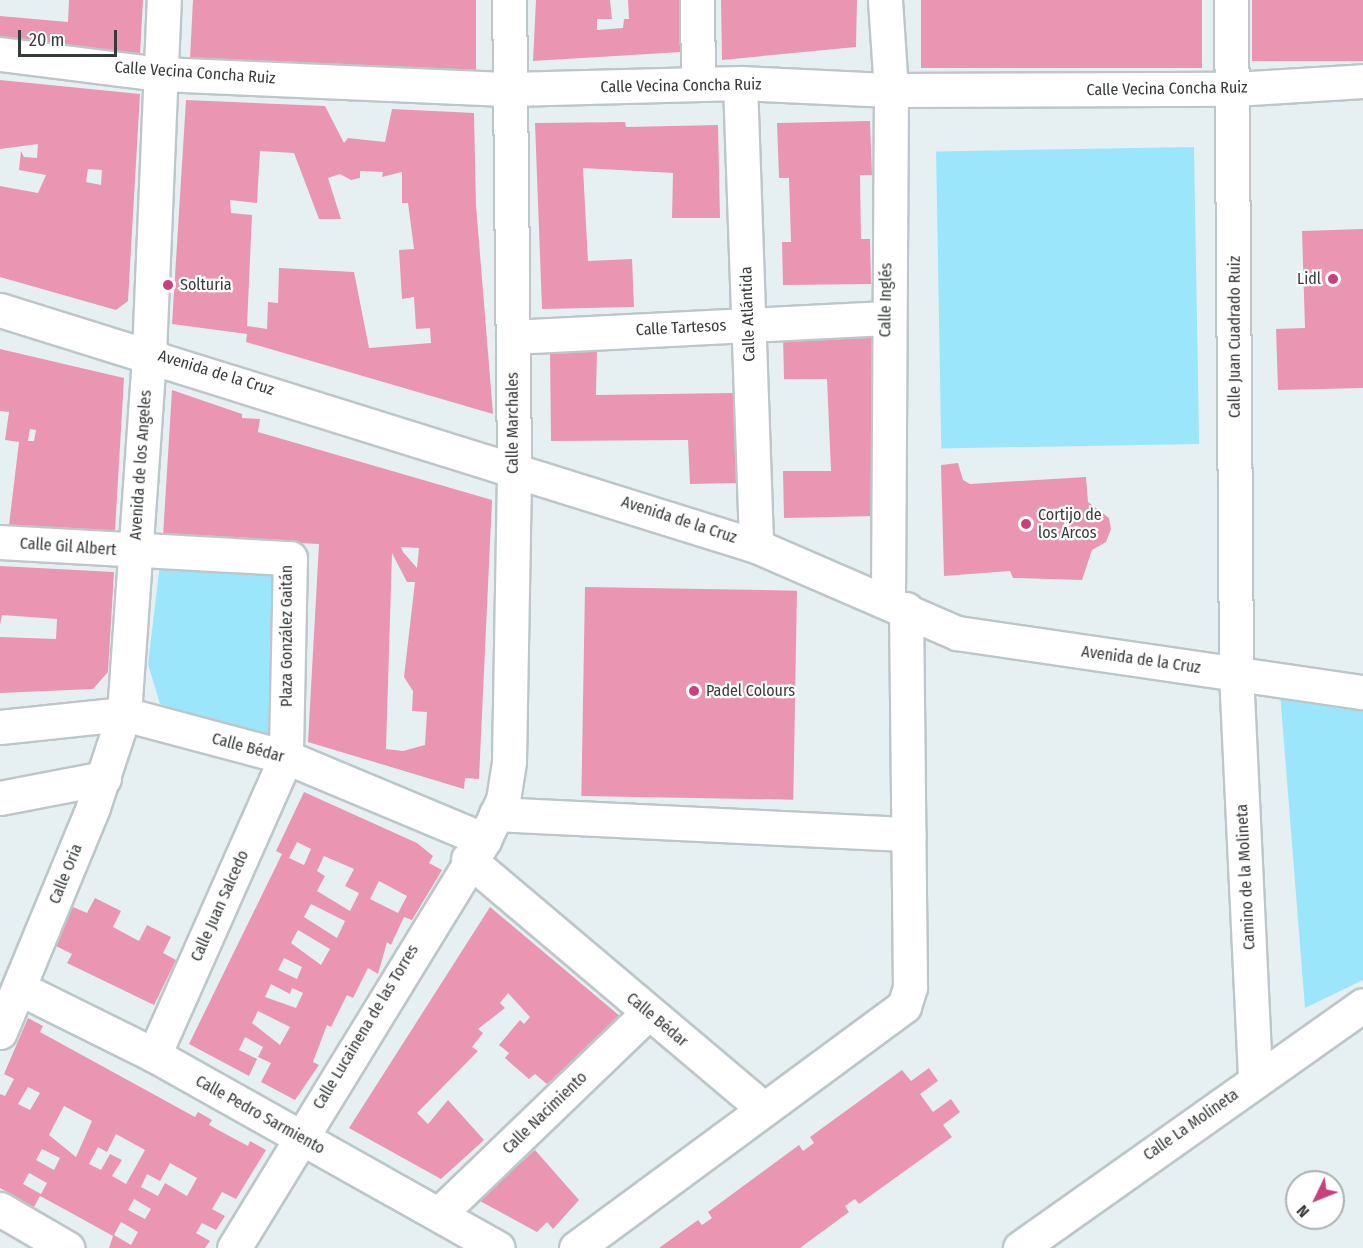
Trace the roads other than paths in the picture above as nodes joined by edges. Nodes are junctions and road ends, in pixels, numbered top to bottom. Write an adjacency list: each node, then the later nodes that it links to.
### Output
1 (164, 0): 7 (street, Avenida de los Angeles)
2 (509, 0): 11 (street, Calle Marchales)
3 (697, 0): 10 (street)
4 (885, 0): 13 (street, Calle Inglés)
5 (1231, 0): 12 (street, Calle Juan Cuadrado Ruiz)
6 (0, 54): 7 (street, Calle Vecina Concha Ruiz)
7 (161, 74): 11 (street, Calle Vecina Concha Ruiz); 18 (street, Avenida de los Angeles)
8 (1363, 81): 12 (street, Calle Vecina Concha Ruiz)
9 (740, 83): 10 (street, Calle Vecina Concha Ruiz); 13 (street, Calle Vecina Concha Ruiz); 16 (street, Calle Atlántida)
10 (698, 84): 11 (street, Calle Vecina Concha Ruiz)
11 (510, 88): 17 (street, Calle Marchales)
12 (1234, 89): 13 (street, Calle Vecina Concha Ruiz); 24 (street, Calle Juan Cuadrado Ruiz)
13 (891, 90): 15 (street, Calle Inglés)
14 (0, 310): 18 (street, Avenida de la Cruz)
15 (885, 318): 16 (street, Calle Tartesos); 23 (street, Calle Inglés)
16 (748, 324): 17 (street, Calle Tartesos); 21 (street, Calle Atlántida)
17 (513, 337): 19 (street, Calle Marchales)
18 (149, 353): 19 (street, Avenida de la Cruz); 22 (street, Avenida de los Angeles)
19 (514, 466): 21 (street, Avenida de la Cruz); 32 (street, Calle Marchales)
20 (0, 542): 22 (street, Calle Gil Albert)
21 (756, 546): 23 (street, Avenida de la Cruz)
22 (135, 552): 26 (street, Avenida de los Angeles); 28 (street, Plaza González Gaitán)
23 (897, 605): 24 (street, Avenida de la Cruz); 31 (street, Calle Inglés)
24 (1236, 674): 25 (street, Avenida de la Cruz); 38 (street, Camino de la Molineta)
25 (1363, 692)
26 (124, 714): 27 (street, Calle Bédar); 28 (street, Calle Bédar); 29 (street, Calle Oria)
27 (0, 727)
28 (286, 757): 32 (street, Calle Bédar); 37 (street, Calle Juan Salcedo)
29 (104, 778): 30 (street); 33 (street, Calle Oria)
30 (0, 798)
31 (909, 834): 32 (street); 39 (street, Calle Inglés)
32 (483, 838): 35 (street, Calle Bédar); 40 (street, Calle Lucainena de las Torres)
33 (19, 988): 36 (street, Calle Oria); 37 (street, Calle Pedro Sarmiento)
34 (1363, 1005): 38 (street, Calle La Molineta)
35 (648, 1013): 39 (street, Calle Bédar); 42 (street, Calle Nacimiento)
36 (0, 1032)
37 (154, 1055): 40 (street, Calle Pedro Sarmiento)
38 (1255, 1081): 47 (street, Calle La Molineta)
39 (764, 1109): 46 (street, Calle Inglés)
40 (298, 1138): 42 (street, Calle Pedro Sarmiento); 44 (street, Calle Lucainena de las Torres)
41 (0, 1209): 43 (street)
42 (441, 1212): 45 (street, Calle Pedro Sarmiento)
43 (67, 1248)
44 (234, 1248)
45 (498, 1248)
46 (576, 1248)
47 (1020, 1248)

